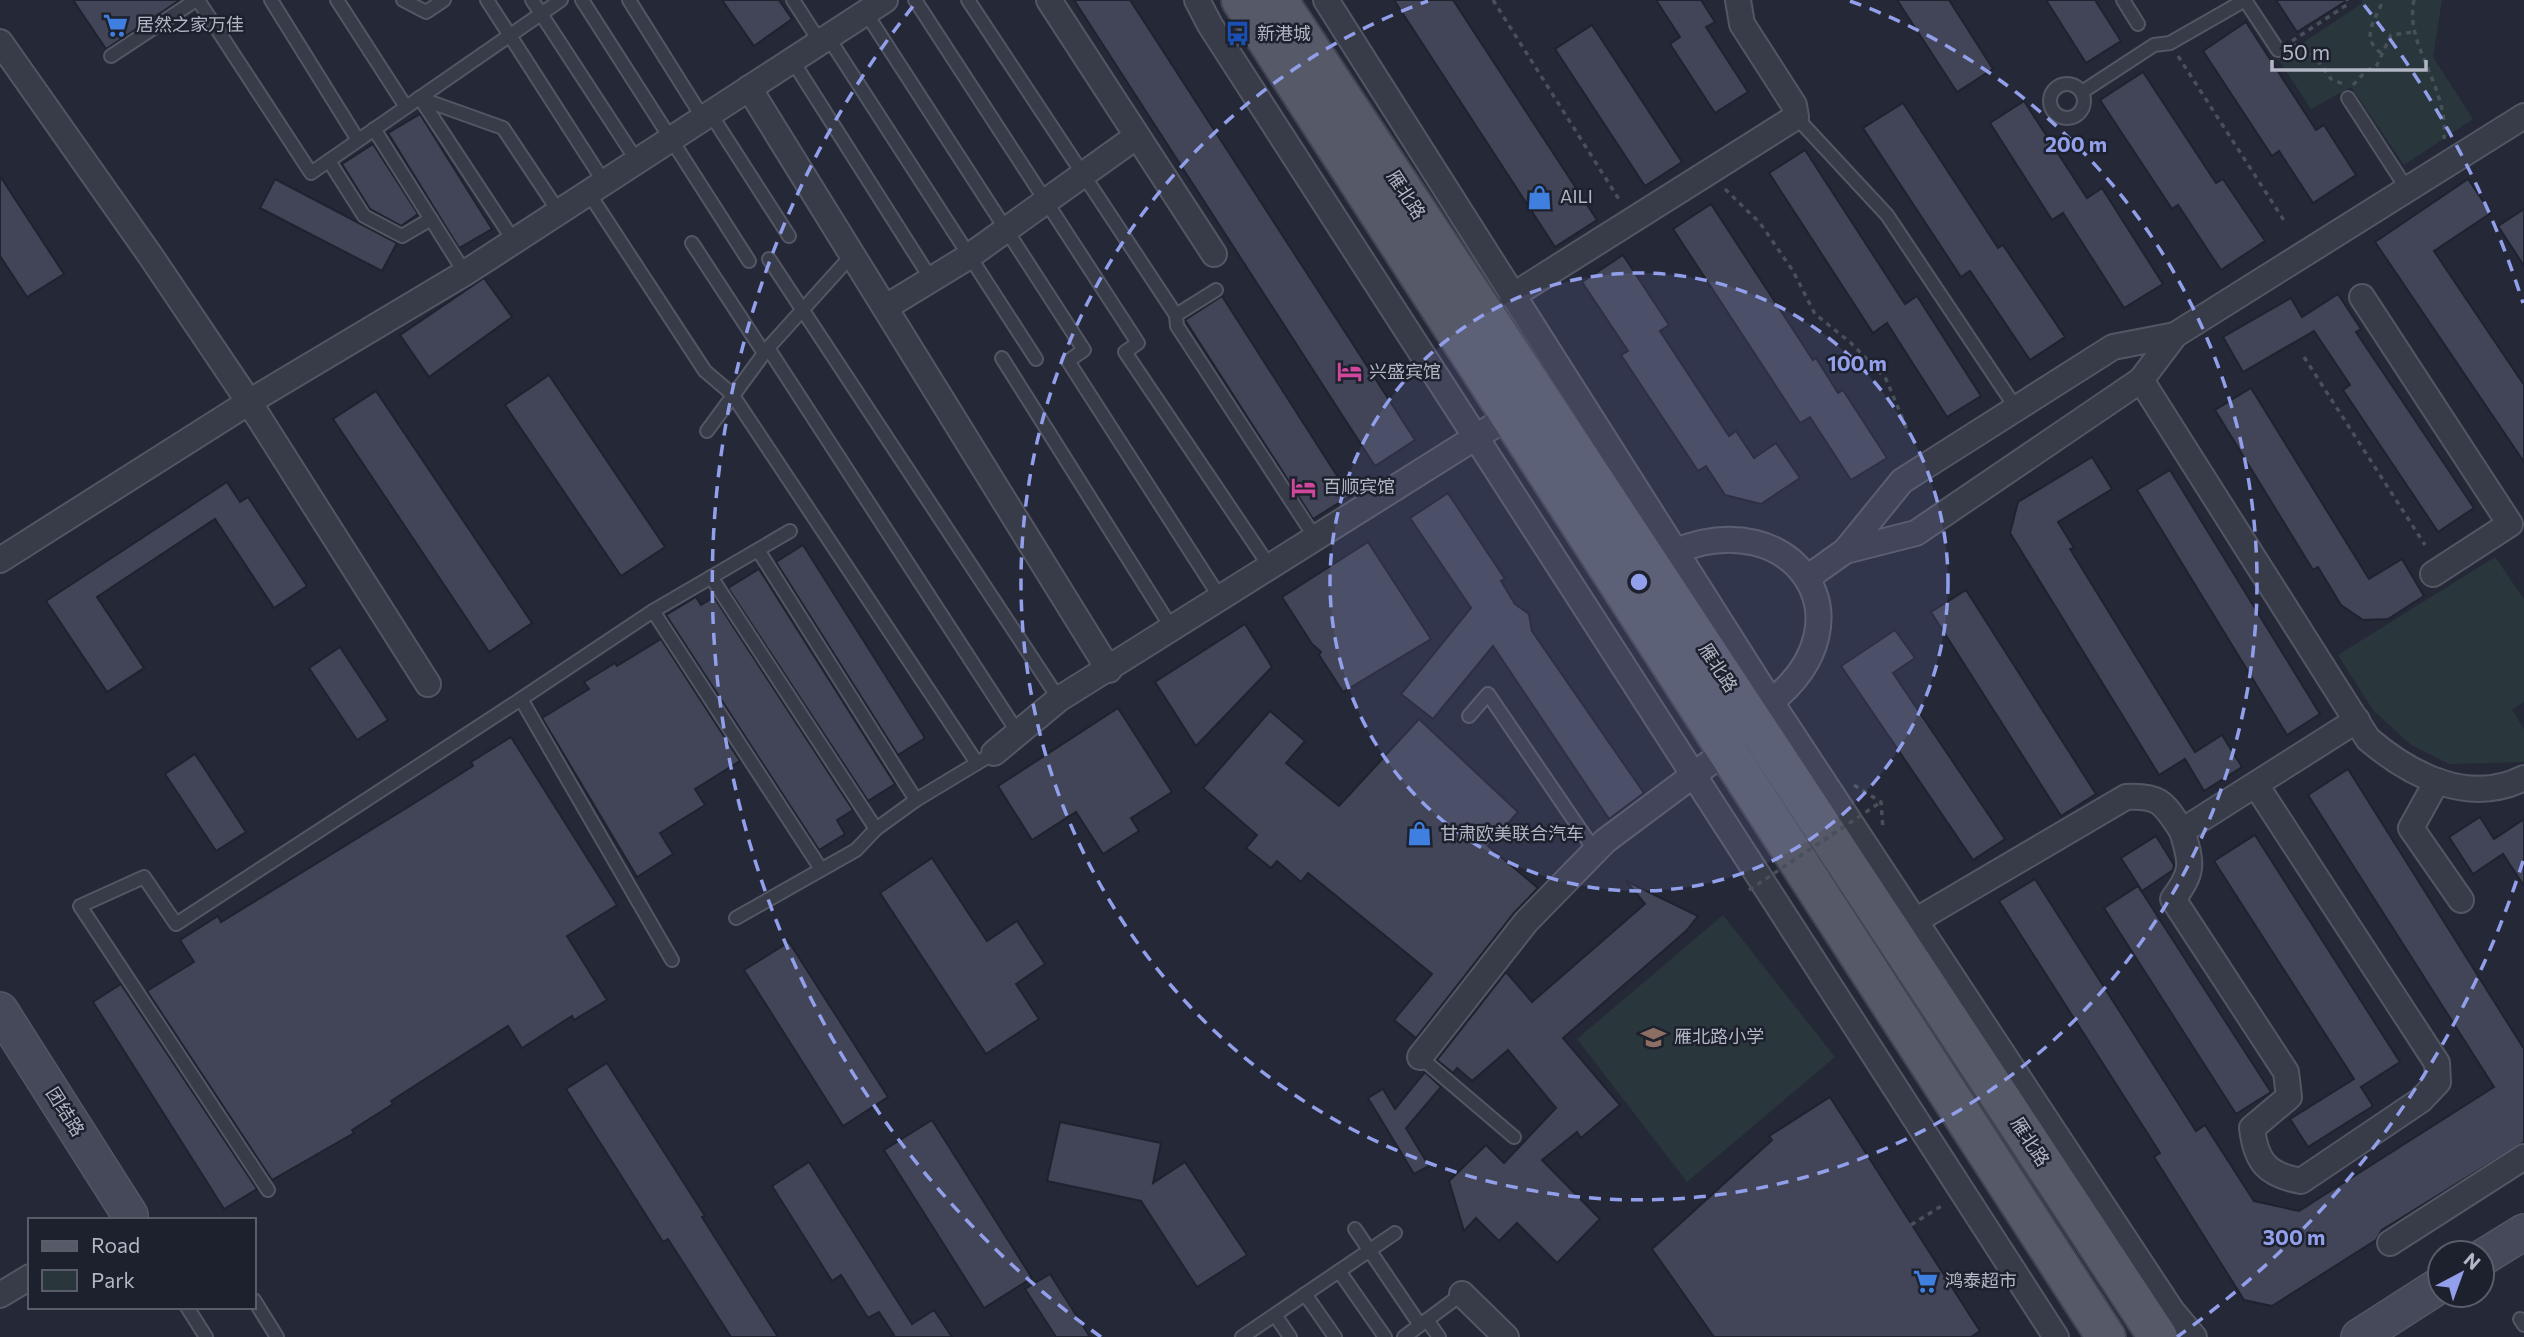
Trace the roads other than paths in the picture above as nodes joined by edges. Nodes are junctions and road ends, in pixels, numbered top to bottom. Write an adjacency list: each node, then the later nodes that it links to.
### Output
1 (197, 0): 28 (lane); 42 (lane)
2 (271, 0): 41 (lane)
3 (337, 0): 34 (lane)
4 (403, 0): 5 (lane)
5 (444, 0)
6 (487, 0): 24 (lane)
7 (532, 0): 22 (lane)
8 (561, 0): 22 (lane)
9 (582, 0): 40 (lane)
10 (629, 0): 35 (lane)
11 (793, 0): 25 (lane)
12 (915, 0): 47 (lane)
13 (968, 0): 44 (lane)
14 (1049, 0): 39 (street)
15 (1198, 0): 77 (street)
16 (1326, 0): 62 (street, 雁北路)
17 (1738, 0): 37 (street)
18 (2123, 0): 23 (lane)
19 (2245, 0): 27 (lane); 31 (lane)
20 (1251, 2): 75 (main road, 雁北路); 148 (main road, 雁北路)
21 (875, 6): 25 (street); 50 (lane)
22 (541, 14): 24 (lane); 43 (lane)
23 (2138, 24)
24 (510, 36): 32 (lane); 45 (lane)
25 (824, 40): 29 (street); 56 (lane)
26 (0, 42): 73 (street)
27 (2278, 50)
28 (111, 56)
29 (792, 60): 30 (street); 60 (lane)
30 (749, 88): 35 (street); 54 (street)
31 (2082, 92)
32 (419, 98): 34 (lane); 48 (lane); 52 (lane)
33 (2348, 98): 46 (lane)
34 (406, 107): 38 (lane)
35 (707, 116): 40 (street); 51 (lane)
36 (2524, 116): 46 (street)
37 (1796, 117): 62 (street); 74 (lane)
38 (374, 130): 41 (lane); 49 (lane)
39 (1137, 136): 44 (street); 55 (street)
40 (671, 139): 43 (street); 58 (lane)
41 (358, 140): 42 (lane)
42 (329, 161): 49 (lane)
43 (637, 161): 45 (street)
44 (1082, 174): 47 (street); 66 (lane)
45 (596, 187): 48 (street); 72 (lane)
46 (2407, 190): 67 (street)
47 (1045, 199): 50 (street); 85 (lane)
48 (559, 212): 52 (street)
49 (431, 219): 59 (lane)
50 (1005, 229): 56 (street); 89 (lane)
51 (789, 236)
52 (514, 241): 59 (street)
53 (692, 243): 68 (lane)
54 (853, 254): 64 (street); 65 (lane)
55 (1214, 254)
56 (968, 257): 60 (street); 70 (lane)
57 (769, 259): 65 (lane)
58 (749, 261)
59 (465, 273): 73 (street)
60 (931, 279): 64 (street)
61 (1216, 290): 66 (lane)
62 (1512, 296): 82 (street, 雁北路)
63 (2362, 297): 78 (street)
64 (886, 307): 92 (street)
65 (803, 308): 68 (lane); 95 (lane)
66 (1176, 315): 80 (lane)
67 (2175, 335): 71 (street); 74 (street)
68 (766, 351): 72 (lane); 99 (lane)
69 (1002, 358): 91 (lane)
70 (1036, 359)
71 (2141, 380): 83 (street); 98 (street)
72 (732, 394): 76 (lane); 101 (lane)
73 (249, 402): 84 (street); 93 (street)
74 (2017, 408): 83 (street)
75 (1511, 415): 77 (street); 100 (main road, 雁北路)
76 (707, 431)
77 (1477, 437): 80 (street); 102 (street)
78 (2517, 525): 86 (street)
79 (790, 531): 81 (lane)
80 (1316, 539): 85 (street)
81 (758, 550): 87 (lane); 106 (lane)
82 (1676, 551): 88 (street); 96 (street, 雁北路)
83 (1845, 551): 88 (street)
84 (0, 560)
85 (1270, 568): 89 (street)
86 (2433, 574)
87 (711, 577): 90 (lane); 107 (lane)
88 (1807, 578): 96 (street)
89 (1221, 599): 91 (street)
90 (653, 611): 94 (lane); 110 (lane)
91 (1173, 629): 92 (street)
92 (1109, 670): 95 (street)
93 (428, 684)
94 (521, 699): 114 (lane); 119 (lane)
95 (1059, 699): 99 (street)
96 (1771, 702): 113 (street, 雁北路)
97 (1469, 716): 109 (lane)
98 (2357, 720): 104 (street); 105 (street)
99 (1018, 733): 101 (street)
100 (1727, 750): 102 (street); 147 (main road, 雁北路)
101 (986, 758): 106 (lane)
102 (1694, 775): 109 (street); 146 (street)
103 (2524, 778): 104 (street)
104 (2437, 781): 111 (street)
105 (2256, 785): 108 (street); 108 (street)
106 (916, 800): 107 (lane)
107 (876, 829): 110 (lane)
108 (2182, 831): 113 (street)
109 (1595, 851): 116 (street)
110 (821, 869): 112 (lane)
111 (2461, 900)
112 (736, 918)
113 (1915, 922): 149 (street, 雁北路)
114 (672, 960)
115 (0, 1010): 120 (street, 团结路)
116 (1420, 1056): 117 (lane)
117 (1514, 1137)
118 (2524, 1157): 124 (street)
119 (268, 1190)
120 (126, 1217)
121 (1355, 1229): 125 (lane)
122 (1395, 1233): 125 (lane)
123 (2522, 1236): 126 (street)
124 (2390, 1243)
125 (1370, 1250): 127 (lane); 136 (lane)
126 (2496, 1250)
127 (1339, 1271): 129 (lane); 142 (lane)
128 (28, 1278): 132 (street)
129 (1305, 1294): 135 (lane); 141 (lane)
130 (1462, 1294): 136 (lane); 145 (street)
131 (2426, 1294): 150 (street)
132 (0, 1295)
133 (256, 1303): 138 (lane)
134 (188, 1309): 137 (lane)
135 (1275, 1315): 139 (lane); 140 (lane)
136 (1424, 1323): 143 (lane); 144 (lane)
137 (206, 1337)
138 (277, 1337)
139 (1242, 1337)
140 (1290, 1337)
141 (1335, 1337)
142 (1385, 1337)
143 (1404, 1337)
144 (1439, 1337)
145 (1506, 1337)
146 (2056, 1337)
147 (2106, 1337)
148 (2158, 1337)
149 (2194, 1337)
150 (2359, 1337)

